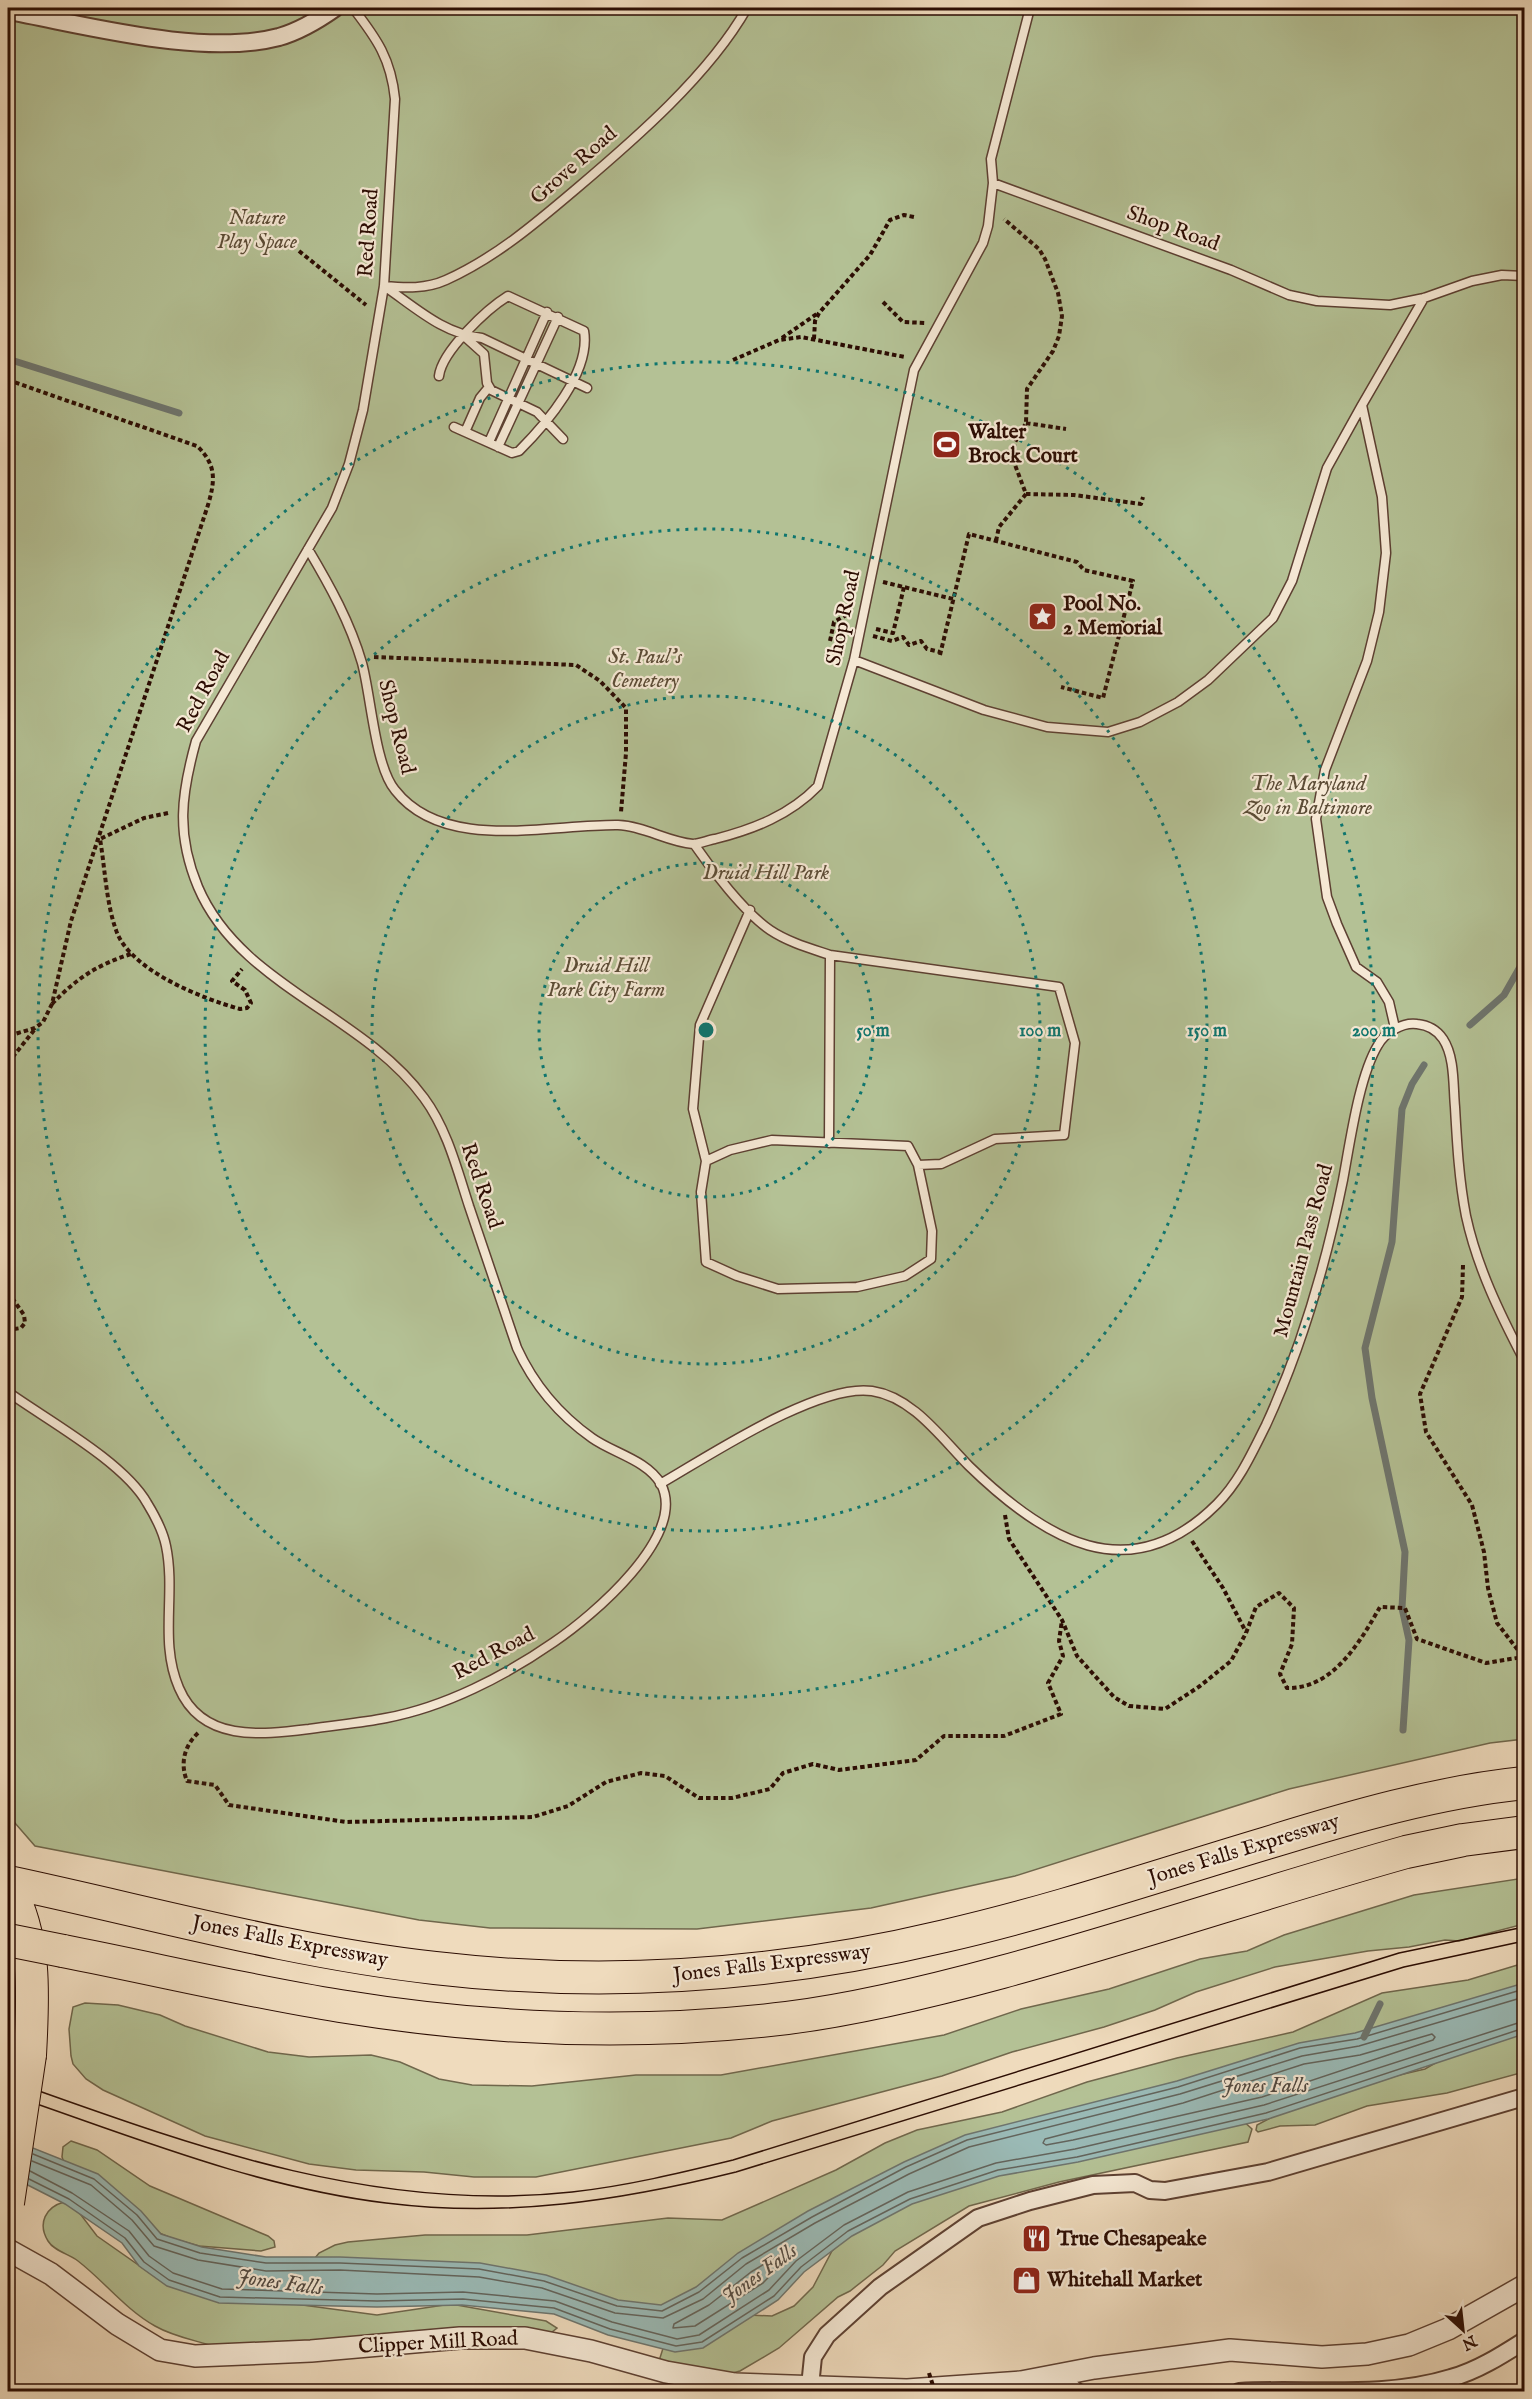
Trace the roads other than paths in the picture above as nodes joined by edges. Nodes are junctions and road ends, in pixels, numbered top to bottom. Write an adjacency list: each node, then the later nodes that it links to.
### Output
1 (335, 8): 5 (street)
2 (353, 8): 8 (lane, Red Road)
3 (747, 8): 8 (lane, Grove Road)
4 (1030, 8): 6 (lane)
5 (8, 11)
6 (993, 183): 9 (lane, Shop Road); 29 (lane, Shop Road)
7 (1524, 276): 9 (lane, Shop Road)
8 (384, 286): 12 (lane); 28 (lane, Red Road)
9 (1424, 298): 21 (lane)
10 (547, 312): 11 (lane); 12 (lane); 13 (lane)
11 (558, 317): 14 (lane); 16 (lane)
12 (464, 336): 13 (lane); 15 (lane); 17 (lane)
13 (525, 359): 14 (lane); 19 (lane)
14 (536, 365): 16 (lane); 20 (lane)
15 (439, 376)
16 (572, 382): 18 (lane); 22 (lane)
17 (489, 387): 19 (lane); 24 (lane)
18 (587, 388)
19 (509, 398): 20 (lane); 26 (lane)
20 (519, 403): 22 (lane); 27 (lane)
21 (1362, 405): 29 (lane); 33 (lane)
22 (548, 421): 25 (lane); 27 (lane)
23 (454, 427): 24 (lane)
24 (465, 432): 26 (lane)
25 (563, 439)
26 (489, 442): 27 (lane)
27 (498, 447)
28 (308, 549): 30 (lane, Shop Road); 39 (lane, Red Road)
29 (854, 660): 30 (lane, Shop Road)
30 (694, 844): 31 (lane)
31 (750, 910): 32 (lane); 35 (lane)
32 (830, 955): 34 (lane); 36 (lane)
33 (1395, 1028): 37 (lane); 39 (lane, Mountain Pass Road)
34 (829, 1143): 35 (lane); 36 (lane)
35 (706, 1161): 36 (lane)
36 (918, 1165)
37 (1524, 1360)
38 (8, 1392): 39 (lane, Red Road)
39 (660, 1484)
40 (1524, 1783): 42 (highway, Jones Falls Expressway)
41 (1524, 1832): 43 (highway, bridge)
42 (8, 1884): 45 (highway, bridge)
43 (8, 1940)
44 (1524, 2097): 50 (street)
45 (8, 2203)
46 (8, 2250): 50 (street, Clipper Mill Road)
47 (1524, 2286): 49 (street, Clipper Mill Road)
48 (1524, 2341): 52 (street)
49 (1056, 2375): 50 (street, Clipper Mill Road); 51 (street)
50 (810, 2386)
51 (1077, 2391)
52 (1239, 2391)

